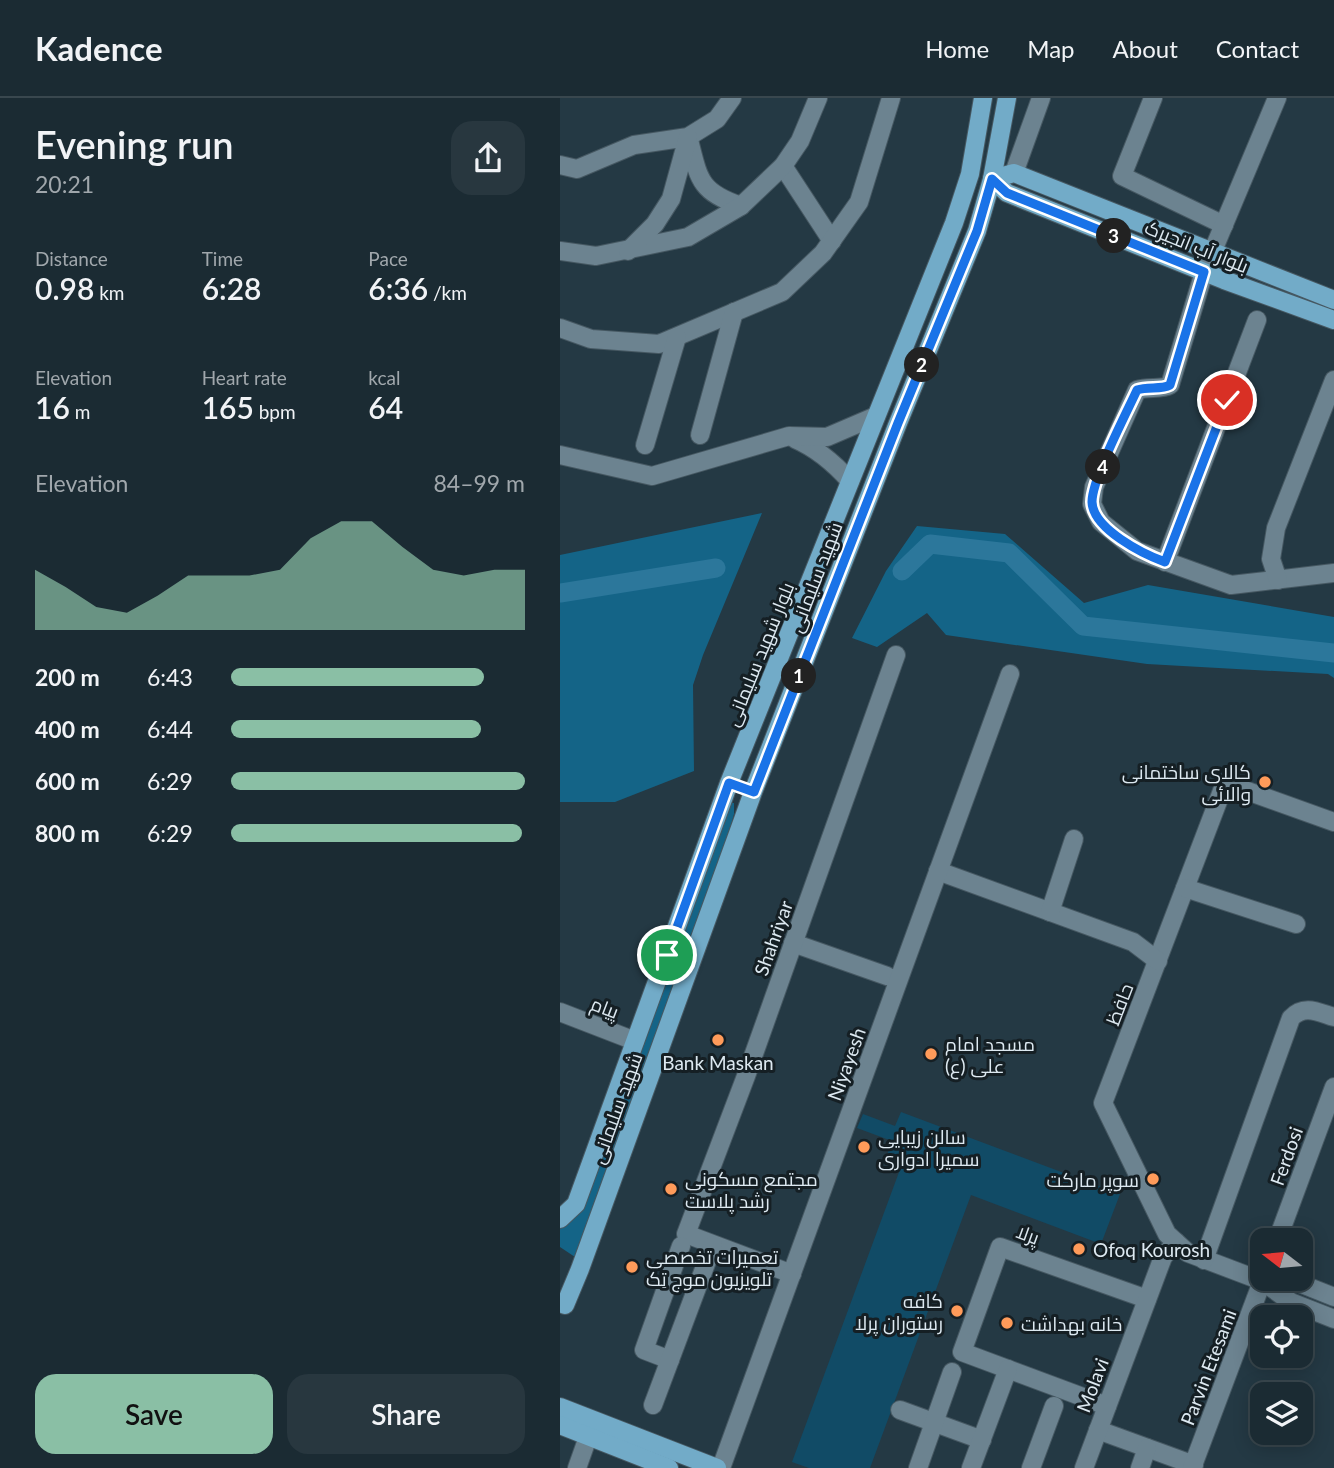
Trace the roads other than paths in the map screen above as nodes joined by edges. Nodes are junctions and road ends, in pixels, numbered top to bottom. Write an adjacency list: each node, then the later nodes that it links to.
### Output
1 (732, 98): 9 (street)
2 (818, 98): 11 (street)
3 (891, 98): 17 (street)
4 (983, 98): 29 (main road, بلوار شهید سلیمانی)
5 (1007, 98): 13 (main road, شهید سلیمانی)
6 (1041, 98): 12 (street)
7 (1153, 98): 16 (street)
8 (1277, 98): 16 (street)
9 (688, 137): 10 (street); 15 (street); 19 (street)
10 (560, 165)
11 (783, 166): 15 (street); 17 (street)
12 (1019, 175): 13 (main road); 14 (main road); 20 (main road, بلوار آب انجیرک)
13 (992, 179): 14 (main road); 41 (main road, شهید سلیمانی)
14 (1013, 195): 21 (main road, بلوار آب انجیرک)
15 (741, 206): 19 (street)
16 (1224, 225): 20 (street)
17 (832, 241): 23 (street)
18 (560, 251): 19 (street)
19 (628, 251)
20 (1212, 251): 21 (street); 22 (main road, بلوار آب انجیرک)
21 (1204, 272): 25 (main road, بلوار آب انجیرک); 35 (street)
22 (1334, 300)
23 (734, 313): 27 (street); 30 (street)
24 (1257, 320): 35 (street)
25 (1334, 320)
26 (560, 328): 27 (street)
27 (677, 337): 32 (street)
28 (1334, 380): 37 (street)
29 (877, 416): 31 (street); 34 (main road, بلوار شهید سلیمانی)
30 (700, 435)
31 (789, 436): 33 (street); 34 (street)
32 (645, 445)
33 (560, 455)
34 (850, 481): 40 (main road, بلوار شهید سلیمانی)
35 (1165, 562): 37 (street)
36 (1334, 573): 37 (street)
37 (1278, 580)
38 (896, 655): 48 (street, Shahriyar)
39 (1010, 674): 44 (street, Niyayesh)
40 (729, 783): 41 (main road); 53 (main road, بلوار شهید سلیمانی)
41 (754, 792): 71 (main road, شهید سلیمانی)
42 (1334, 822): 45 (street, حافظ)
43 (1074, 839): 46 (street)
44 (938, 871): 46 (street); 61 (street, Niyayesh)
45 (1185, 888): 47 (street); 49 (street, حافظ)
46 (1050, 912): 49 (street)
47 (1296, 924)
48 (793, 943): 50 (street); 57 (street, Shahriyar)
49 (1158, 961): 58 (street, حافظ)
50 (887, 976)
51 (560, 1012): 53 (street, پیام)
52 (1334, 1017): 60 (street)
53 (635, 1041): 55 (main road, بلوار شهید سلیمانی)
54 (1334, 1087): 56 (street, Ferdosi)
55 (560, 1219)
56 (1282, 1228)
57 (683, 1240): 59 (street); 73 (street, Shahriyar)
58 (1176, 1242): 60 (street); 69 (street, Molavi)
59 (713, 1245): 61 (street); 73 (street)
60 (1204, 1260): 63 (street)
61 (792, 1274): 91 (street, Niyayesh)
62 (560, 1276): 71 (main road)
63 (1250, 1276)
64 (1313, 1289): 68 (street)
65 (1258, 1292): 87 (street, Parvin Etesami)
66 (1278, 1292): 70 (street)
67 (1290, 1292): 70 (street)
68 (1334, 1297)
69 (1147, 1299): 74 (street, پرلا); 78 (street, Molavi)
70 (1291, 1302): 72 (street)
71 (563, 1308)
72 (1334, 1319)
73 (670, 1360): 76 (street)
74 (1009, 1369): 78 (street); 85 (street)
75 (952, 1372): 81 (street)
76 (653, 1405)
77 (1054, 1406): 93 (street)
78 (1107, 1406): 83 (street, Molavi)
79 (560, 1407): 91 (main road)
80 (900, 1410): 81 (street)
81 (934, 1423): 85 (street); 92 (street)
82 (560, 1425): 84 (main road)
83 (1098, 1430): 86 (street); 94 (street, Molavi)
84 (588, 1437): 89 (street); 90 (main road)
85 (982, 1440): 88 (street)
86 (1147, 1448): 87 (street); 95 (street)
87 (1193, 1466)
88 (973, 1467)
89 (577, 1468)
90 (669, 1468)
91 (719, 1468)
92 (918, 1468)
93 (1031, 1468)
94 (1084, 1468)
95 (1140, 1468)

